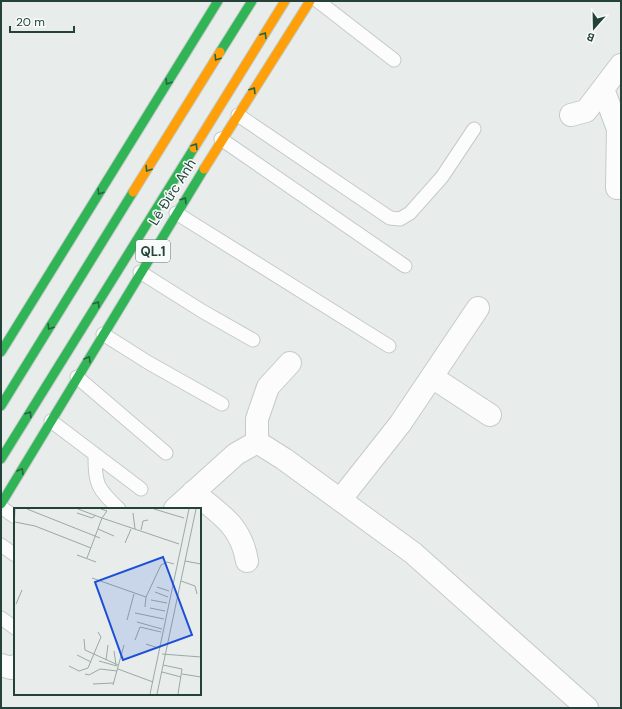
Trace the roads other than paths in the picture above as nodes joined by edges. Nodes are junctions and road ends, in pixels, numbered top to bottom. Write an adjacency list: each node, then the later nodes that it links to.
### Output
1 (218, 1): 21 (highway, one-way to 21)
2 (252, 1): 26 (highway, one-way to 26)
3 (285, 1): 32 (highway, Lê Đức Anh / QL.1, one-way to 3)
4 (310, 1): 9 (highway, Lê Đức Anh / QL.1, one-way to 4)
5 (318, 1): 6 (lane)
6 (394, 60)
7 (621, 65): 8 (street)
8 (603, 89): 10 (street); 13 (street)
9 (238, 115): 11 (lane); 12 (highway, Lê Đức Anh / QL.1)
10 (571, 115)
11 (474, 129)
12 (221, 139): 14 (highway, Lê Đức Anh / QL.1, one-way to 12); 15 (lane)
13 (617, 188)
14 (176, 213): 16 (highway, Lê Đức Anh / QL.1); 20 (lane)
15 (405, 266)
16 (140, 272): 18 (highway, Lê Đức Anh / QL.1); 19 (lane)
17 (478, 308): 24 (street)
18 (103, 334): 23 (highway, Lê Đức Anh / QL.1, one-way to 18); 25 (lane)
19 (253, 340)
20 (388, 346)
21 (1, 352)
22 (290, 363): 29 (street)
23 (77, 377): 28 (highway, Lê Đức Anh / QL.1); 30 (lane)
24 (432, 377): 27 (street); 35 (street)
25 (222, 404)
26 (1, 406)
27 (490, 414)
28 (51, 421): 31 (lane); 36 (highway, Lê Đức Anh / QL.1, one-way to 28)
29 (257, 442): 34 (street); 35 (street)
30 (166, 453)
31 (95, 454): 33 (lane); 37 (lane)
32 (1, 459)
33 (141, 489)
34 (193, 492): 38 (street); 42 (street)
35 (340, 500): 47 (street)
36 (1, 505): 39 (lane)
37 (118, 508)
38 (176, 508)
39 (14, 516)
40 (1, 545): 41 (lane)
41 (14, 554)
42 (247, 561)
43 (1, 618): 44 (lane)
44 (14, 627)
45 (1, 665): 46 (street)
46 (14, 666)
47 (587, 708)

